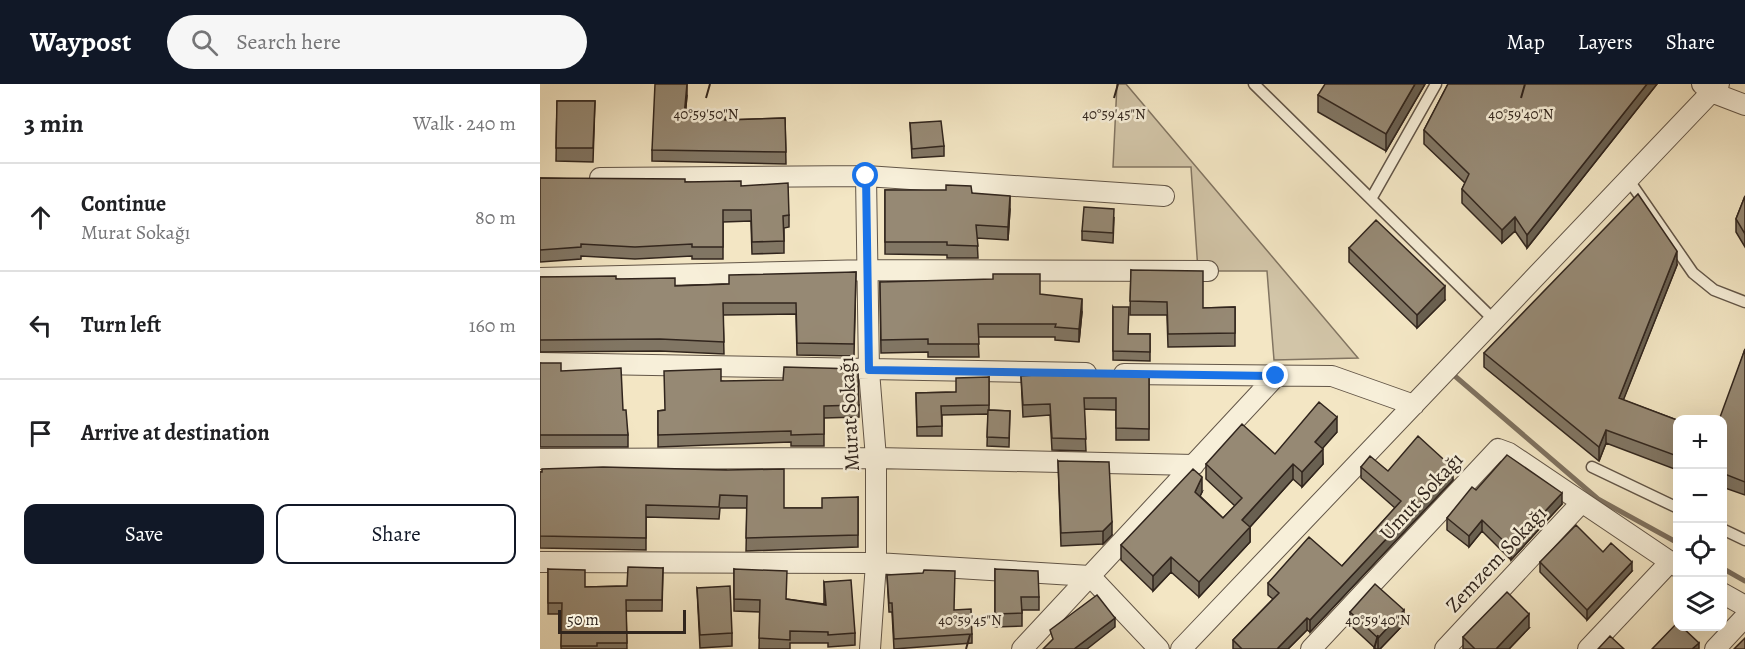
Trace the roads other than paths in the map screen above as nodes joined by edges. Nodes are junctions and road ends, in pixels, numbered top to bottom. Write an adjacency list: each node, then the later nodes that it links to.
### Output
1 (1254, 84): 9 (lane)
2 (1436, 84): 9 (lane)
3 (1711, 87): 4 (street); 7 (street)
4 (1745, 105)
5 (866, 176): 6 (street); 8 (street); 10 (street, Murat Sokağı)
6 (586, 178)
7 (1628, 179): 13 (lane); 14 (street)
8 (1164, 196)
9 (1371, 199): 14 (lane)
10 (869, 270): 11 (street); 12 (street); 16 (street, Murat Sokağı)
11 (1208, 271)
12 (540, 278)
13 (1745, 302)
14 (1494, 320): 18 (street)
15 (540, 363): 16 (street)
16 (869, 370): 17 (street); 19 (street, Murat Sokağı)
17 (1276, 376): 18 (street); 21 (street)
18 (1414, 405): 38 (street)
19 (876, 458): 20 (street); 21 (street); 28 (street, Murat Sokağı)
20 (540, 459)
21 (1194, 465): 31 (street)
22 (1593, 466): 24 (lane)
23 (1582, 502): 29 (street); 39 (street, Umut Sokağı); 40 (street, Zemzem Sokağı)
24 (1673, 506)
25 (1727, 531): 26 (lane)
26 (1745, 540)
27 (540, 562): 28 (street)
28 (876, 563): 31 (street); 35 (street, Murat Sokağı)
29 (1673, 563)
30 (1673, 565): 41 (street)
31 (1090, 576): 36 (street); 37 (street)
32 (1727, 596): 33 (street)
33 (1745, 606)
34 (1745, 617): 42 (street)
35 (870, 649)
36 (1022, 649)
37 (1159, 649)
38 (1181, 649)
39 (1311, 649)
40 (1445, 649)
41 (1588, 649)
42 (1715, 649)

